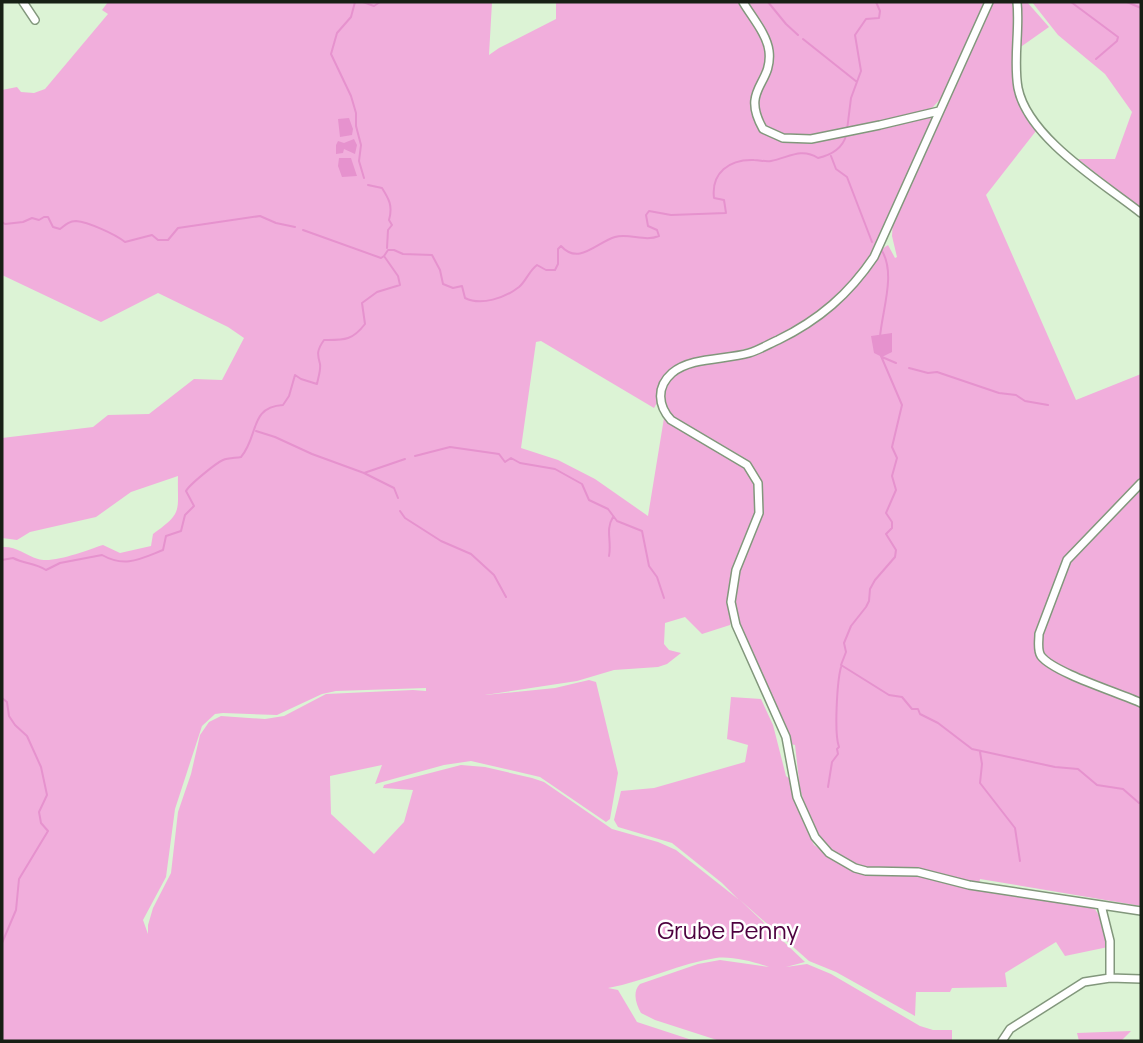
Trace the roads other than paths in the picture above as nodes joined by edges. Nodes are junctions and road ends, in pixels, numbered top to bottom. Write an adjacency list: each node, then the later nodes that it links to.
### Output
1 (23, 2): 5 (street)
2 (743, 2): 6 (street)
3 (989, 2): 6 (street)
4 (1017, 2): 7 (street)
5 (35, 20)
6 (939, 111): 10 (street)
7 (1141, 213)
8 (1141, 483): 9 (street)
9 (1141, 704)
10 (1101, 905): 11 (street); 12 (street)
11 (1141, 911)
12 (1110, 978): 13 (street); 14 (street)
13 (1141, 979)
14 (1002, 1041)

